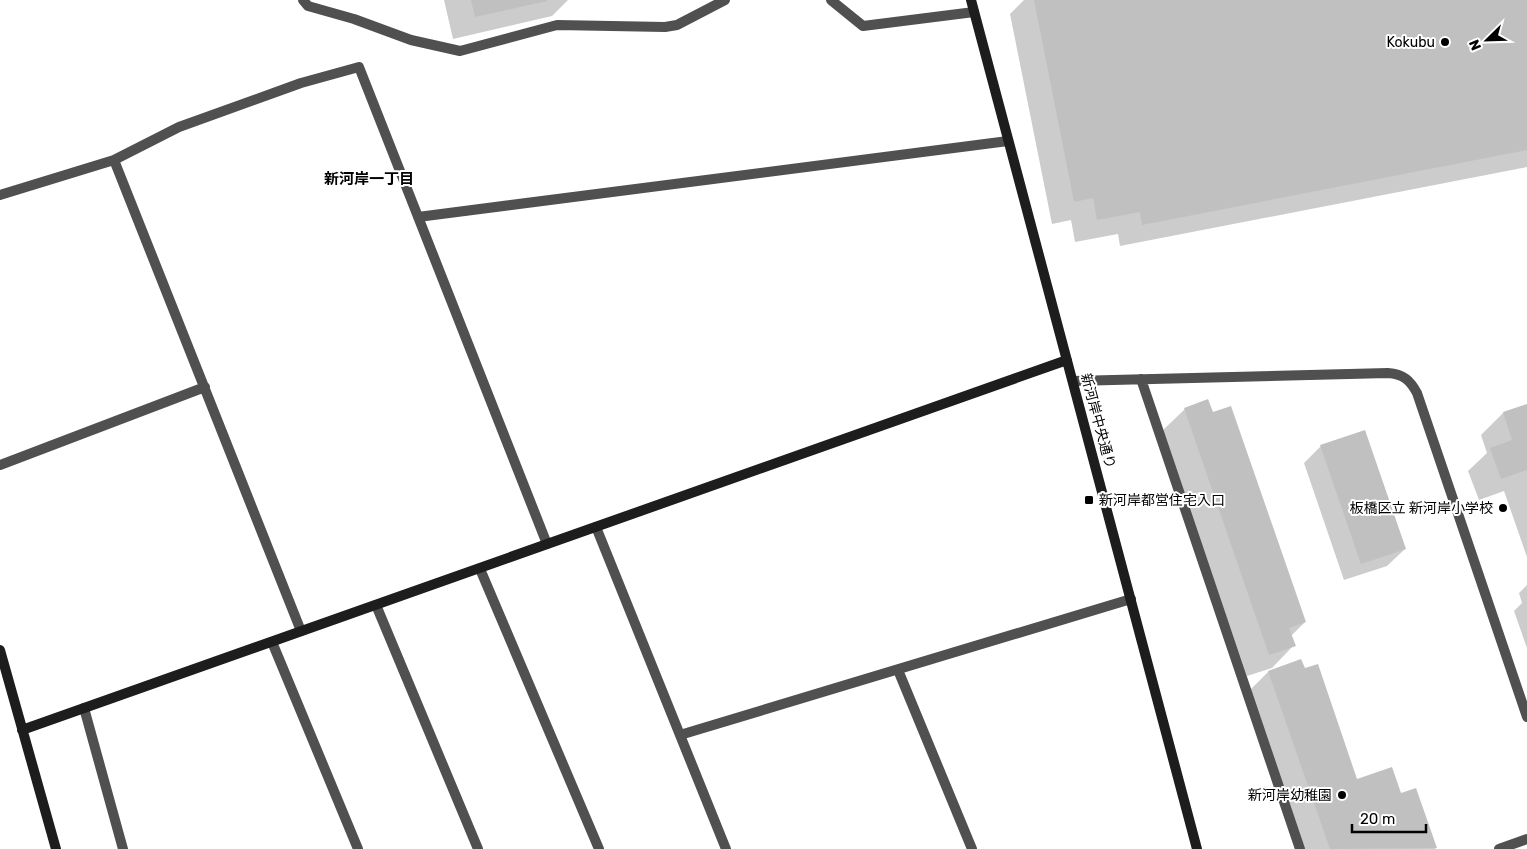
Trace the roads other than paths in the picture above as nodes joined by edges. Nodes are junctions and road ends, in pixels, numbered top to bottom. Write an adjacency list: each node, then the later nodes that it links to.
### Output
1 (303, 0): 2 (street)
2 (725, 0)
3 (832, 0): 5 (street)
4 (970, 0): 5 (street, 新河岸中央通り)
5 (974, 12): 6 (street, 新河岸中央通り)
6 (1008, 141): 9 (street); 10 (street, 新河岸中央通り)
7 (114, 160): 8 (street); 9 (street); 13 (street)
8 (0, 195)
9 (418, 217): 16 (street)
10 (1067, 360): 12 (street, 新河岸中央通り); 15 (street)
11 (1141, 379): 12 (street); 25 (street); 37 (street)
12 (1073, 381): 18 (street, 新河岸中央通り)
13 (205, 387): 14 (street); 20 (street)
14 (0, 465)
15 (596, 527): 16 (street); 27 (street)
16 (547, 544): 17 (street)
17 (480, 568): 19 (street); 33 (street)
18 (1131, 599): 23 (street); 36 (street, 新河岸中央通り)
19 (376, 605): 20 (street); 32 (street)
20 (301, 631): 21 (street)
21 (272, 642): 24 (street); 31 (street)
22 (0, 650): 26 (street)
23 (898, 670): 27 (street); 35 (street)
24 (84, 708): 26 (street); 30 (street)
25 (1527, 717)
26 (22, 730): 29 (street)
27 (680, 735): 34 (street)
28 (1527, 839): 38 (street)
29 (56, 849)
30 (123, 849)
31 (358, 849)
32 (478, 849)
33 (599, 849)
34 (726, 849)
35 (972, 849)
36 (1197, 849)
37 (1300, 849)
38 (1499, 849)

